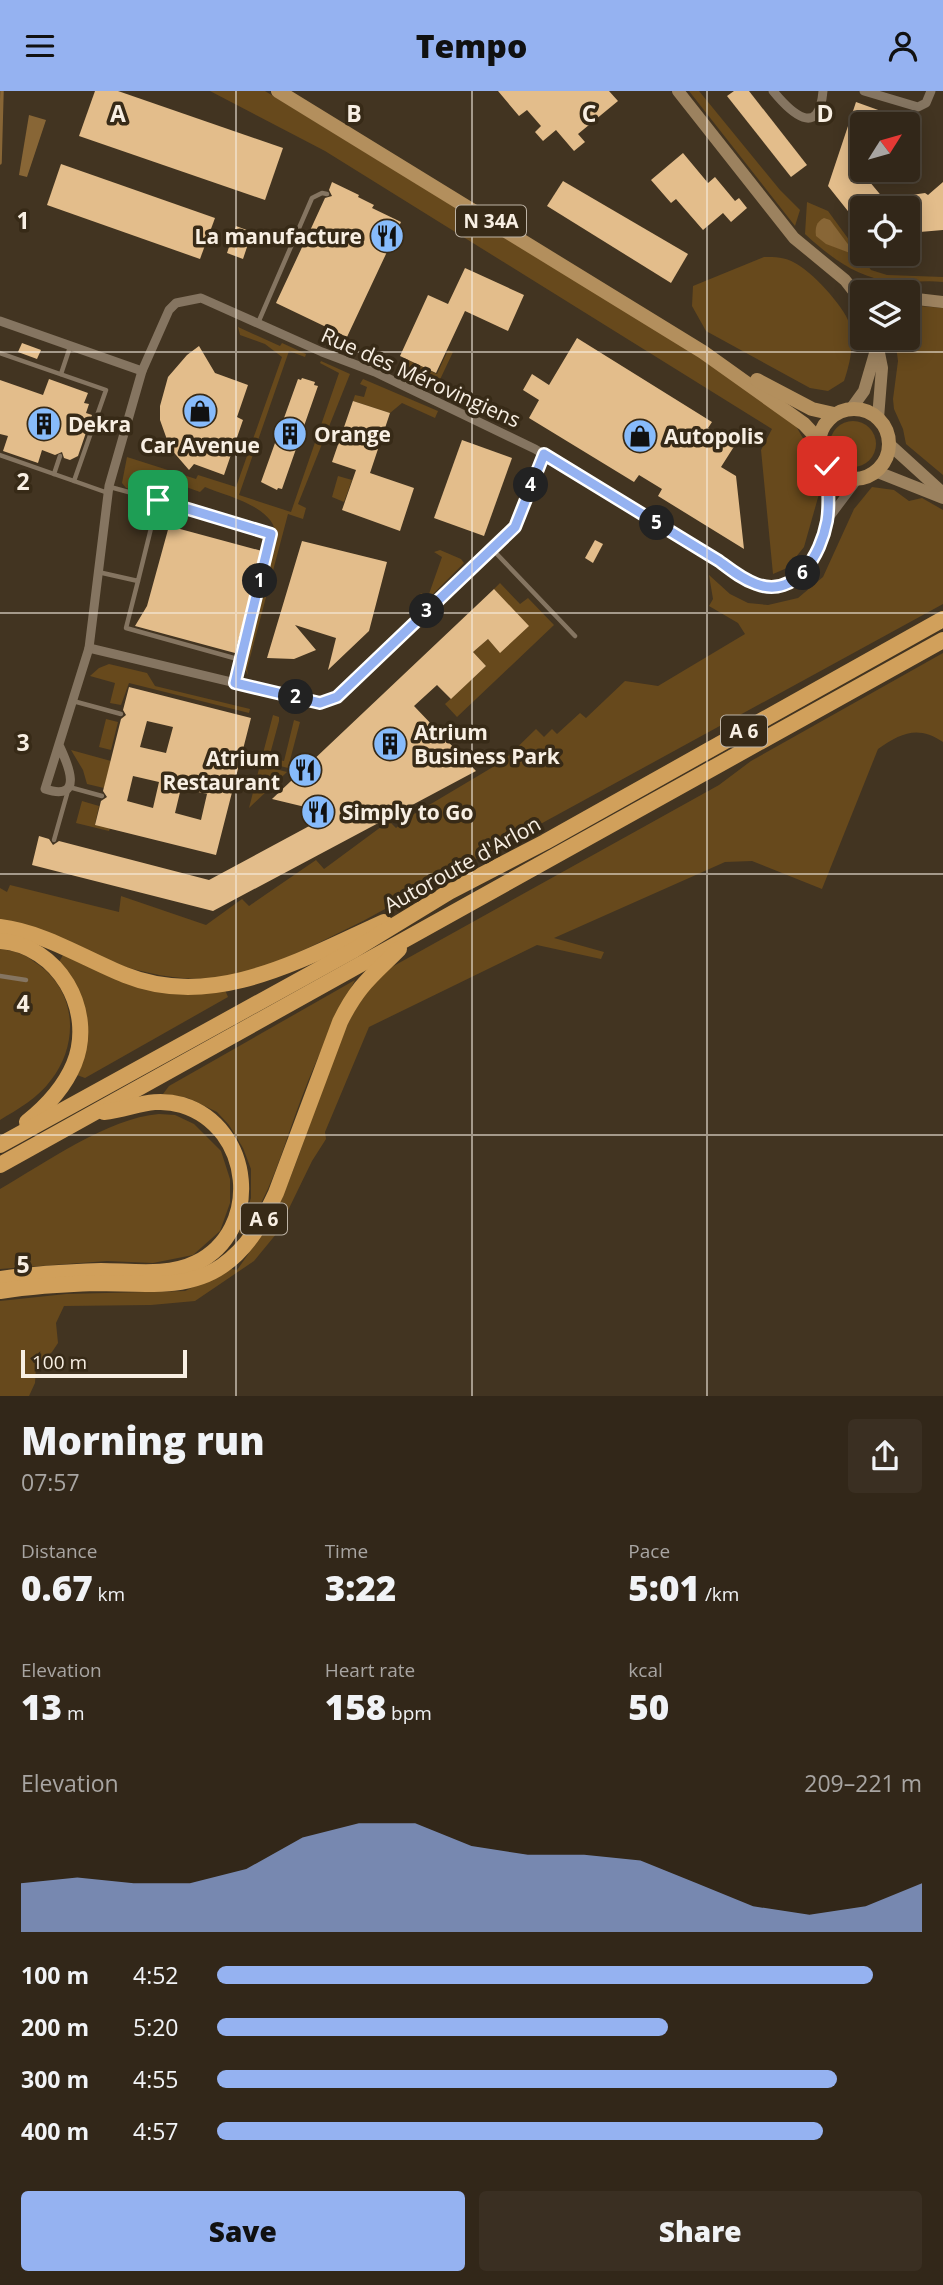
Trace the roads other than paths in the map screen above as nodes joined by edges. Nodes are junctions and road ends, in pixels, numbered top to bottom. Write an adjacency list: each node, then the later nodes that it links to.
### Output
1 (278, 91): 20 (main road, N 34A)
2 (678, 91): 11 (main road)
3 (774, 91): 4 (street)
4 (823, 91)
5 (864, 91): 6 (street)
6 (931, 91)
7 (327, 194): 8 (lane)
8 (297, 235): 9 (lane); 10 (lane)
9 (306, 239)
10 (276, 285): 12 (lane); 16 (lane)
11 (850, 286)
12 (282, 288)
13 (920, 299): 14 (main road)
14 (943, 302)
15 (0, 321): 17 (street)
16 (258, 323): 22 (street, Rue des Mérovingiens); 31 (street, Rue des Mérovingiens)
17 (70, 346): 22 (street); 23 (lane)
18 (875, 350): 26 (main road)
19 (879, 350): 28 (main road)
20 (703, 352): 27 (main road, N 34A); 29 (main road, N 34A)
21 (0, 353): 23 (lane)
22 (142, 371): 39 (street)
23 (61, 374): 24 (lane)
24 (85, 383): 25 (lane); 38 (lane)
25 (83, 391)
26 (851, 409): 27 (main road); 28 (main road)
27 (834, 414): 29 (main road)
28 (878, 418): 30 (main road)
29 (818, 439): 34 (main road)
30 (889, 444): 35 (main road); 40 (main road)
31 (544, 454): 42 (street, Rue des Mérovingiens); 43 (street)
32 (0, 455): 36 (lane)
33 (60, 456): 36 (lane)
34 (827, 466): 37 (main road); 42 (street, Rue des Mérovingiens)
35 (875, 471): 37 (main road); 40 (main road)
36 (54, 474): 38 (lane)
37 (858, 479): 42 (street, Rue des Mérovingiens)
38 (74, 481): 39 (lane)
39 (108, 489): 41 (lane); 44 (street)
40 (943, 495)
41 (158, 500): 45 (lane); 50 (lane)
42 (827, 520)
43 (492, 549): 47 (lane); 51 (street)
44 (97, 572): 45 (lane); 49 (street)
45 (138, 581): 50 (lane)
46 (943, 619): 58 (highway, Autoroute d'Arlon / A 6)
47 (575, 636)
48 (943, 640): 60 (highway, Autoroute d'Arlon / A 6)
49 (89, 648): 51 (street); 52 (street)
50 (241, 660): 51 (lane)
51 (235, 683)
52 (72, 701): 53 (lane); 54 (street)
53 (121, 714)
54 (59, 745): 55 (street); 55 (street)
55 (69, 787): 56 (lane); 57 (lane)
56 (102, 796)
57 (54, 840)
58 (449, 892): 59 (highway, A 6); 65 (highway, Autoroute d'Arlon / A 6)
59 (0, 927)
60 (414, 934): 64 (highway, Autoroute d'Arlon / A 6); 68 (highway, A 6)
61 (0, 941): 65 (highway, A 6)
62 (0, 976): 63 (lane)
63 (26, 980)
64 (93, 1113): 66 (highway, Autoroute d'Arlon / A 6); 67 (highway, A 6)
65 (0, 1144)
66 (0, 1165)
67 (0, 1279)
68 (0, 1293)

